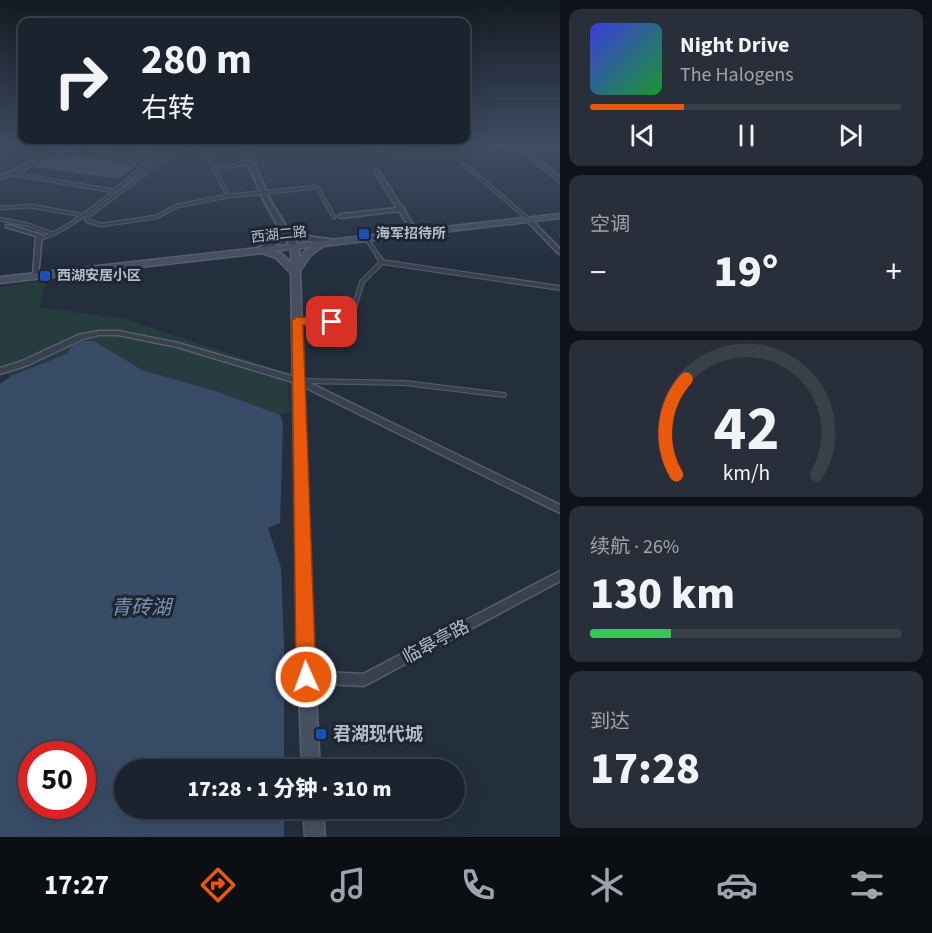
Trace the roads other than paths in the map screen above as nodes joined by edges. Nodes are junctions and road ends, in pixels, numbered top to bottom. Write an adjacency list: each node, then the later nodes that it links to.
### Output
1 (75, 185): 8 (lane)
2 (122, 185): 8 (lane)
3 (130, 185): 10 (lane)
4 (223, 185): 10 (lane)
5 (261, 185): 9 (street)
6 (386, 185): 12 (street)
7 (489, 185): 18 (lane)
8 (114, 192): 13 (lane)
9 (264, 193): 10 (lane); 16 (lane); 20 (street)
10 (228, 196)
11 (0, 208): 13 (lane)
12 (402, 209): 14 (street); 21 (street)
13 (81, 215): 22 (lane)
14 (341, 216)
15 (560, 216): 18 (main road, 西湖二路)
16 (334, 218)
17 (0, 219): 22 (lane)
18 (528, 219): 21 (main road, 西湖二路); 28 (street)
19 (8, 226): 24 (street)
20 (284, 229): 25 (street); 26 (street); 27 (street)
21 (415, 232): 23 (main road, 西湖二路)
22 (53, 234): 24 (lane)
23 (366, 238): 25 (main road, 西湖二路); 29 (lane)
24 (37, 239): 31 (street)
25 (330, 242): 26 (main road, 西湖二路); 30 (main road)
26 (295, 247): 27 (main road, 西湖二路); 30 (main road)
27 (259, 251): 30 (main road); 31 (main road, 西湖二路)
28 (560, 252)
29 (382, 262): 33 (lane); 34 (lane)
30 (295, 272): 34 (main road)
31 (36, 275): 32 (main road, 西湖二路)
32 (1, 280)
33 (560, 288)
34 (297, 321): 36 (main road)
35 (0, 371): 36 (street)
36 (300, 381): 37 (lane); 38 (street); 40 (main road)
37 (504, 395)
38 (560, 508)
39 (560, 576): 40 (street, 临皋亭路)
40 (306, 677): 41 (main road)
41 (310, 759)
42 (314, 819): 43 (main road)
43 (315, 837)

